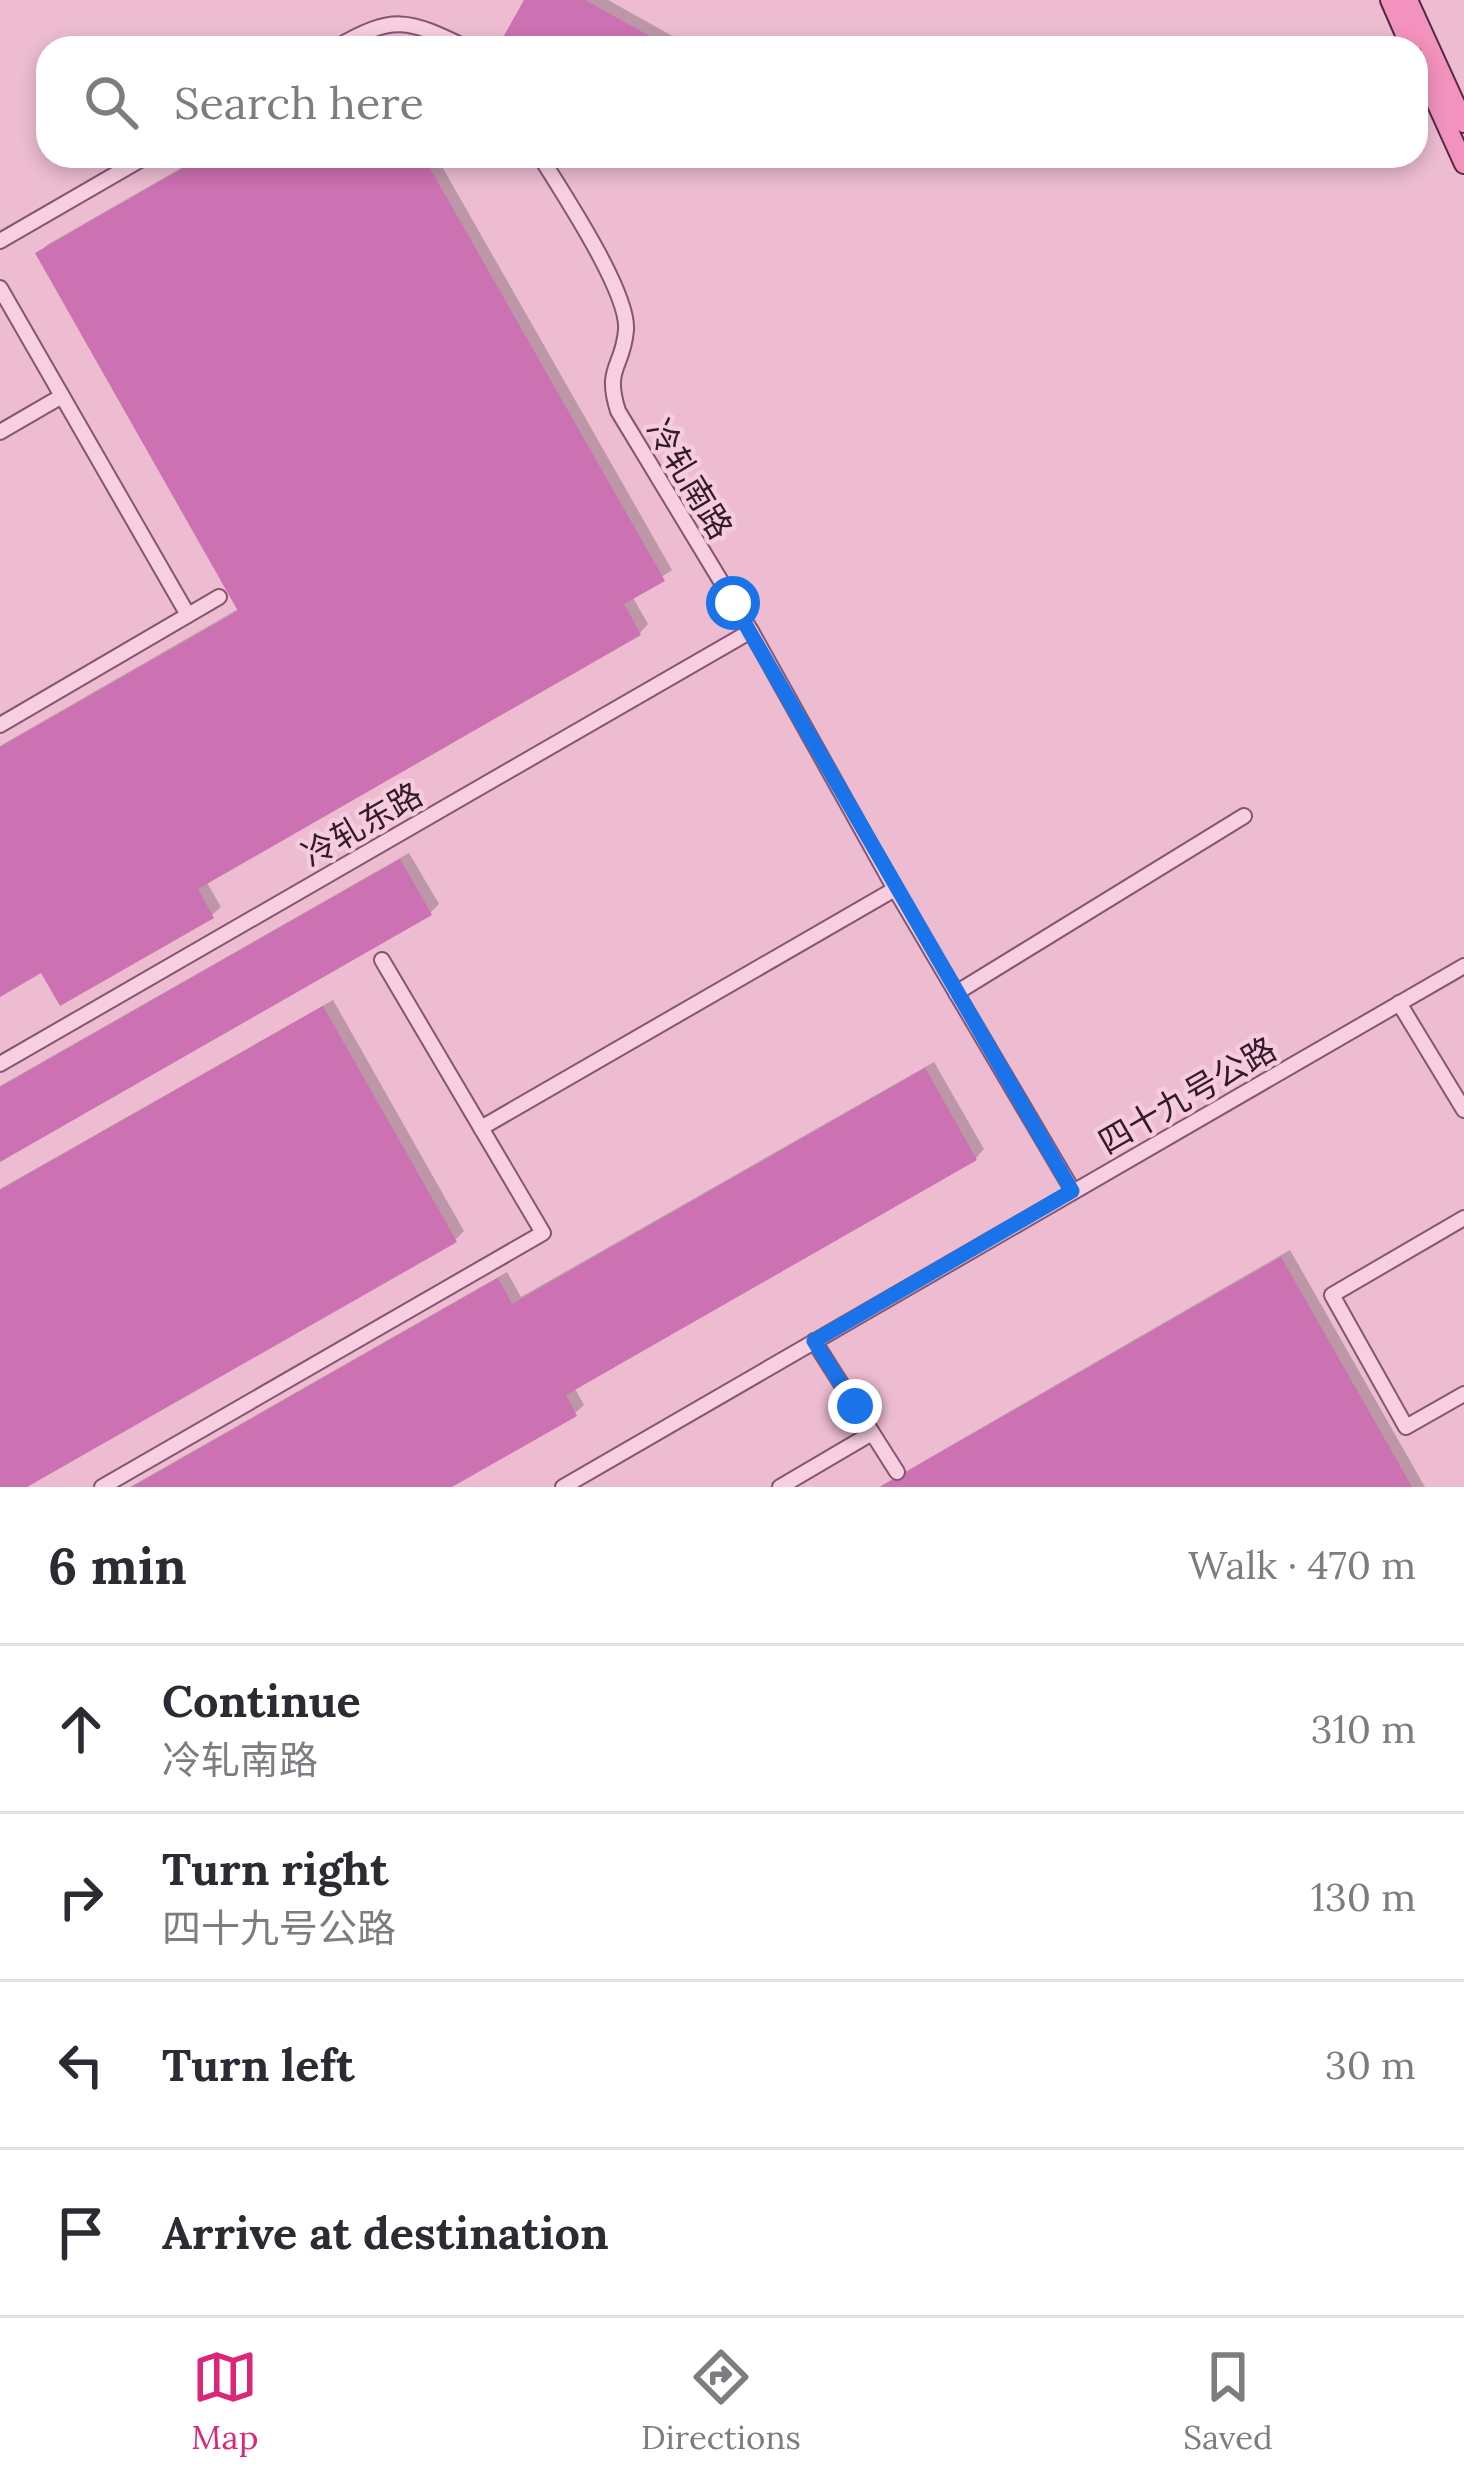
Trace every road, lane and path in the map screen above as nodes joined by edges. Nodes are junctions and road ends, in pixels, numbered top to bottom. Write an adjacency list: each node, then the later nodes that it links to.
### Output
1 (1390, 0): 5 (main road)
2 (1408, 0): 6 (main road)
3 (355, 36): 4 (lane)
4 (442, 36)
5 (1406, 36)
6 (1424, 36)
7 (1428, 44): 9 (main road)
8 (1428, 84): 10 (main road)
9 (1464, 123)
10 (1464, 164)
11 (126, 168): 13 (lane)
12 (547, 168): 19 (lane, 冷轧南路)
13 (0, 241)
14 (0, 288): 15 (lane)
15 (62, 396): 16 (lane); 18 (lane)
16 (0, 431)
17 (219, 597): 18 (lane)
18 (188, 615): 20 (lane)
19 (751, 631): 22 (lane, 冷轧南路); 27 (lane, 冷轧东路)
20 (0, 725)
21 (1244, 816): 25 (lane)
22 (895, 890): 25 (lane, 冷轧南路); 29 (lane)
23 (382, 960): 29 (lane)
24 (1464, 966): 26 (lane, 四十九号公路)
25 (956, 993): 30 (lane, 冷轧南路)
26 (1399, 1004): 28 (lane); 30 (lane, 四十九号公路)
27 (0, 1064)
28 (1464, 1109)
29 (481, 1128): 36 (lane)
30 (1072, 1191): 32 (lane, 四十九号公路)
31 (1464, 1218): 33 (lane)
32 (814, 1341): 34 (lane); 37 (lane, 四十九号公路)
33 (1464, 1394)
34 (872, 1432): 35 (lane); 38 (lane)
35 (897, 1472)
36 (102, 1487)
37 (563, 1487)
38 (780, 1487)

